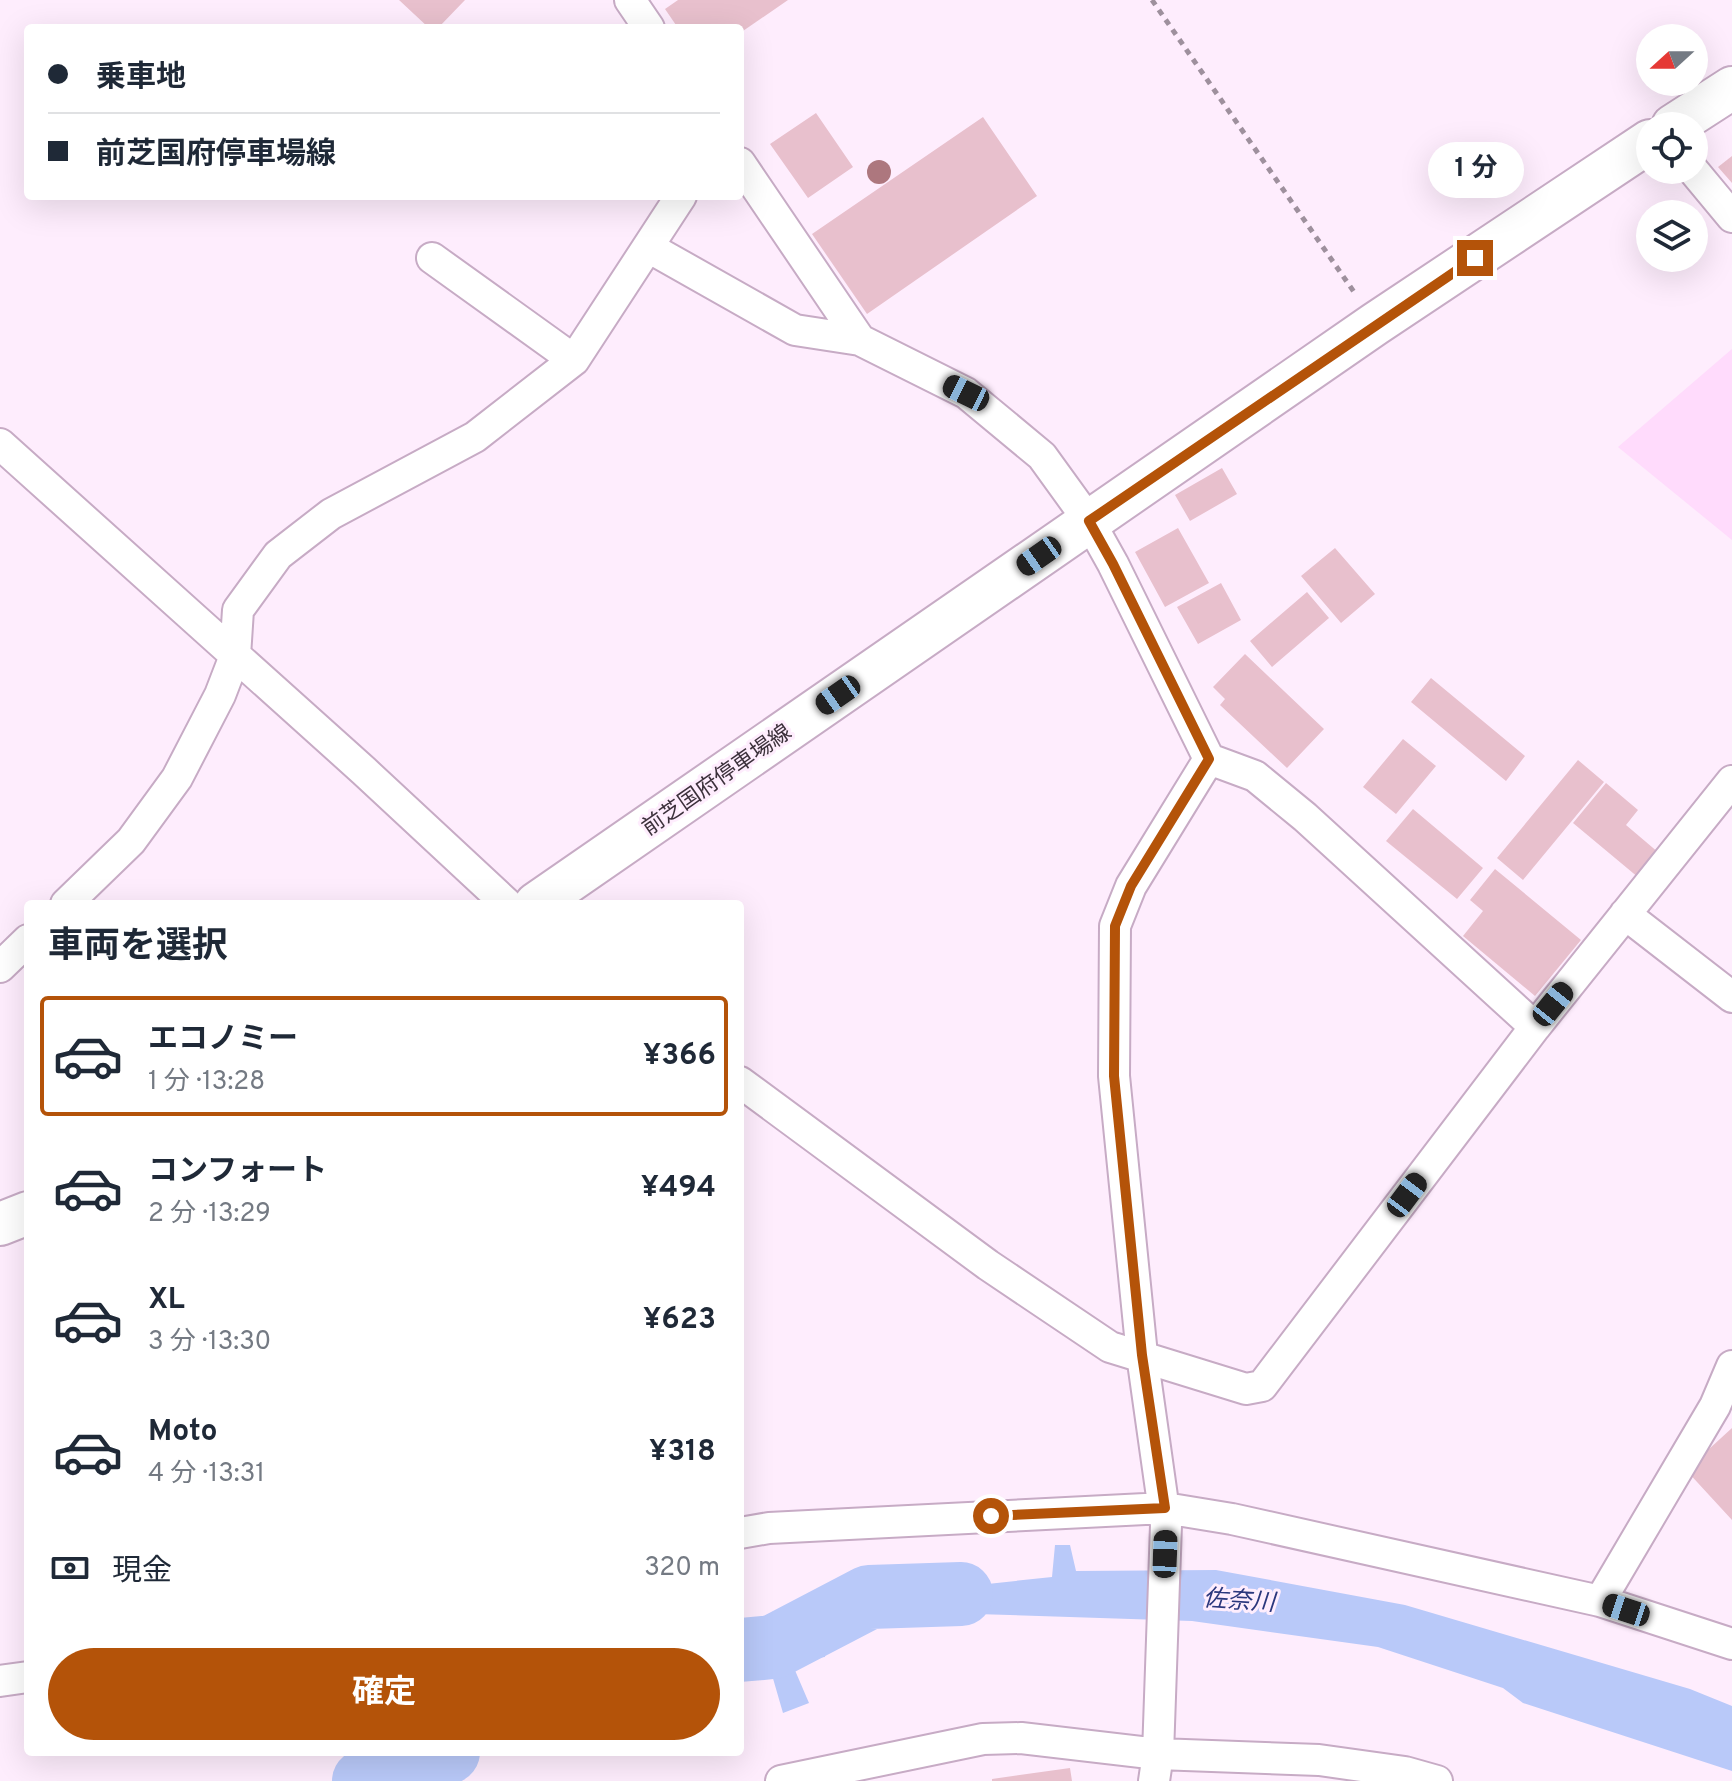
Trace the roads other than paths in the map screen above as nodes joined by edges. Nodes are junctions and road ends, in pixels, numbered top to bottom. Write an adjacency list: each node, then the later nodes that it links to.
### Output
1 (630, 0): 2 (street)
2 (646, 24)
3 (1732, 88): 4 (main road)
4 (1695, 112)
5 (1636, 150): 15 (main road, 前芝国府停車場線)
6 (744, 169): 12 (street)
7 (1705, 184): 9 (street)
8 (678, 200): 10 (street)
9 (1732, 217)
10 (648, 247): 12 (street); 13 (street)
11 (432, 258): 13 (street)
12 (860, 340): 15 (street)
13 (574, 360): 16 (street)
14 (0, 444): 16 (street)
15 (1089, 521): 17 (street); 21 (main road, 前芝国府停車場線)
16 (235, 656): 19 (street); 20 (street)
17 (1209, 759): 26 (street); 30 (street)
18 (1732, 781): 22 (street)
19 (70, 900)
20 (503, 900)
21 (542, 900)
22 (1625, 914): 25 (street); 26 (street)
23 (24, 944): 24 (street)
24 (0, 967)
25 (1732, 997)
26 (1535, 1027): 30 (street)
27 (744, 1085): 30 (street)
28 (24, 1215): 29 (main road)
29 (0, 1224)
30 (1142, 1355): 32 (street)
31 (1732, 1366): 34 (street)
32 (1166, 1516): 33 (street); 34 (street); 38 (street)
33 (744, 1532)
34 (1600, 1601): 35 (street)
35 (1732, 1644)
36 (24, 1678): 37 (street)
37 (0, 1681)
38 (1157, 1755): 39 (street); 40 (street)
39 (781, 1781)
40 (1437, 1781)

